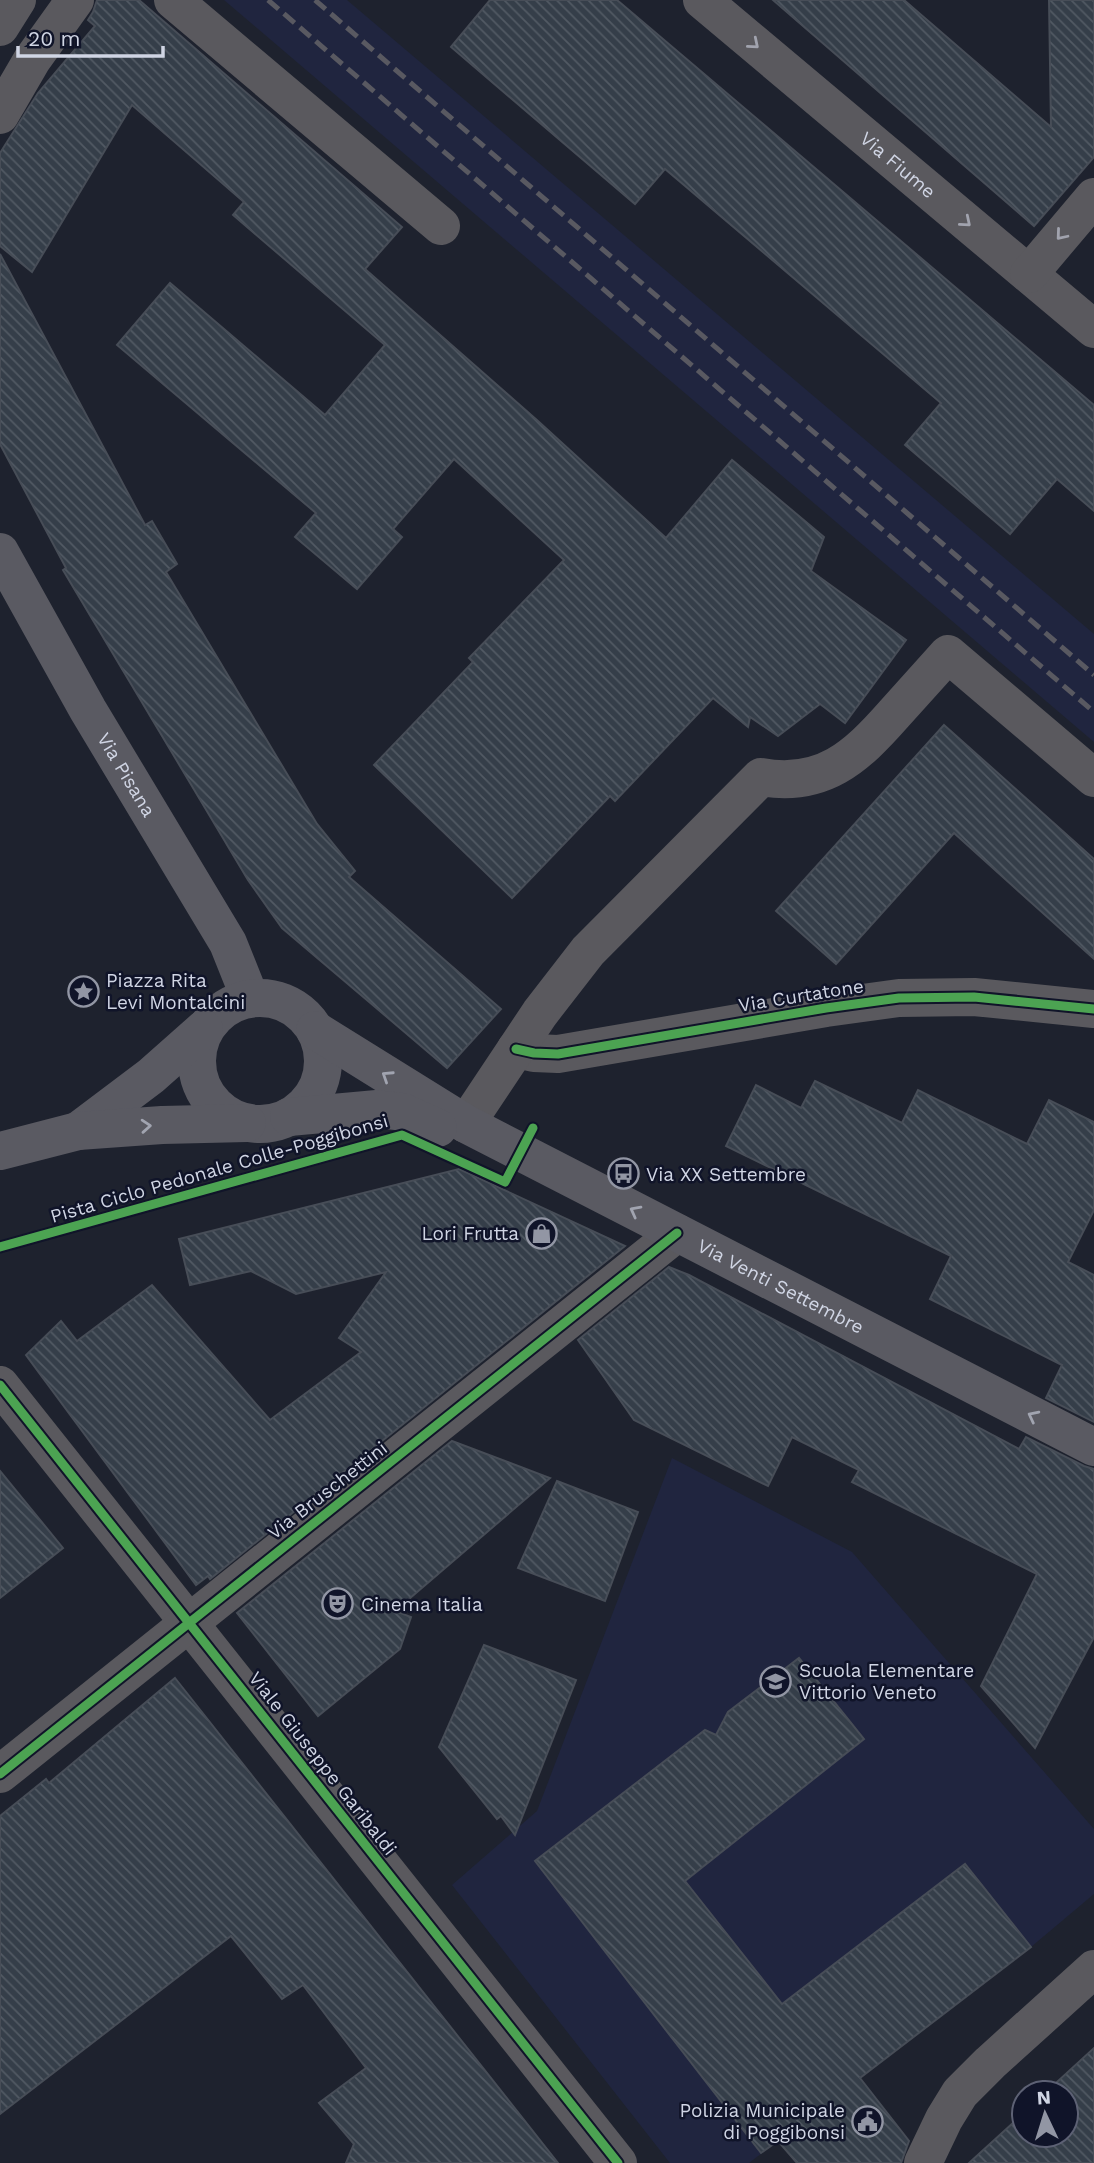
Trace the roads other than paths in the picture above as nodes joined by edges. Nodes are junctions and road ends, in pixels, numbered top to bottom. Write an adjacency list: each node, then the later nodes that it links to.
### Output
1 (17, 0): 5 (street)
2 (75, 0): 6 (street)
3 (173, 0): 8 (street)
4 (702, 0): 9 (street, Via Fiume, one-way to 9)
5 (0, 27)
6 (0, 115)
7 (1094, 197): 9 (street, one-way to 9)
8 (441, 226)
9 (1029, 274): 10 (street, Via Fiume)
10 (1094, 329)
11 (0, 552): 13 (main road, Via Pisana)
12 (1094, 778): 17 (street)
13 (250, 998): 15 (main road); 16 (main road)
14 (1094, 1009): 17 (street, Via Curtatone)
15 (204, 1029): 19 (main road); 21 (main road)
16 (315, 1030): 18 (main road); 20 (main road, Via Venti Settembre, one-way to 16)
17 (516, 1049): 20 (street)
18 (289, 1117): 19 (main road); 20 (main road, Via Venti Settembre)
19 (248, 1124): 21 (main road, one-way to 19)
20 (466, 1124): 23 (main road, Via Venti Settembre, one-way to 20)
21 (78, 1131): 22 (main road)
22 (0, 1151)
23 (677, 1233): 25 (main road, Via Venti Settembre, one-way to 23); 26 (street, Via Bruschettini)
24 (0, 1385): 26 (street, Viale Giuseppe Garibaldi)
25 (1094, 1447)
26 (190, 1622): 27 (street, Via Bruschettini); 29 (street, Viale Giuseppe Garibaldi)
27 (0, 1774)
28 (1094, 1969): 30 (street)
29 (618, 2163)
30 (923, 2163)

